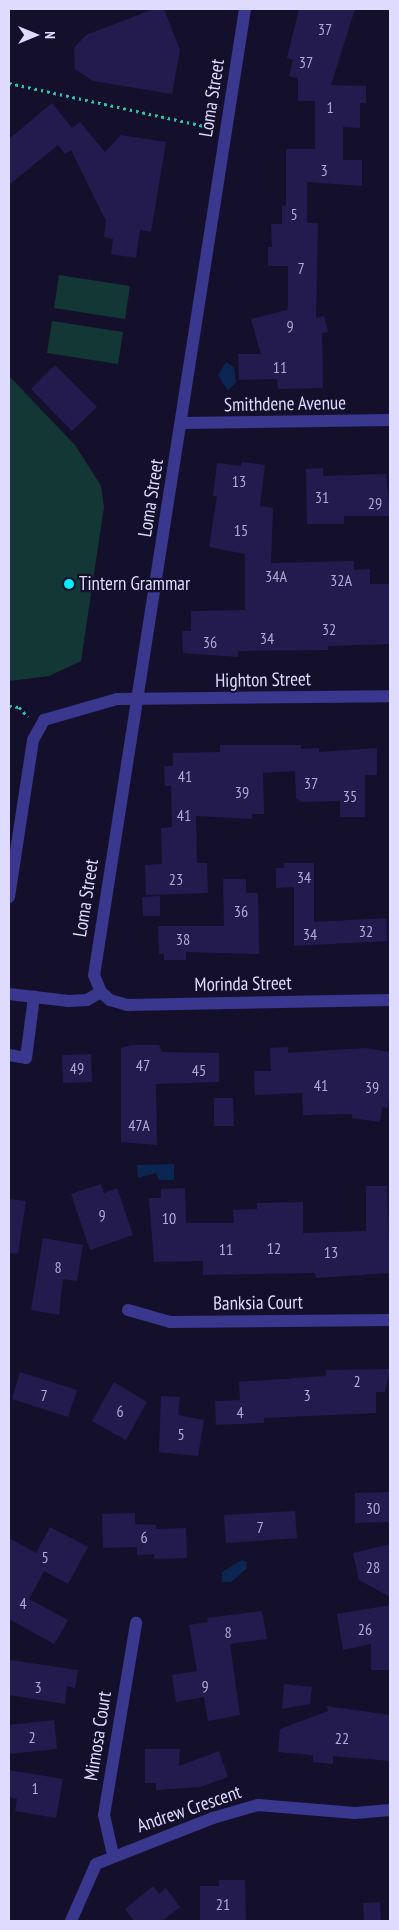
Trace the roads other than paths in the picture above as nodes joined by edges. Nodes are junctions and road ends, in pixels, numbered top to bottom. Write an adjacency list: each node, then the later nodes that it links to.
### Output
1 (245, 9): 3 (street, Loma Street)
2 (390, 420): 3 (street, Smithdene Avenue)
3 (182, 422): 5 (street, Loma Street)
4 (390, 696): 5 (street, Highton Street)
5 (137, 700): 6 (street, Highton Street); 7 (street, Loma Street)
6 (9, 897)
7 (101, 992): 9 (street); 10 (street, Morinda Street)
8 (9, 994): 9 (street)
9 (34, 997): 11 (street)
10 (390, 1000)
11 (9, 1055)
12 (128, 1310): 13 (street, Banksia Court)
13 (390, 1320)
14 (136, 1623): 16 (street, Mimosa Court)
15 (390, 1810): 16 (street, Andrew Crescent)
16 (113, 1855): 17 (street, Andrew Crescent)
17 (71, 1921)

